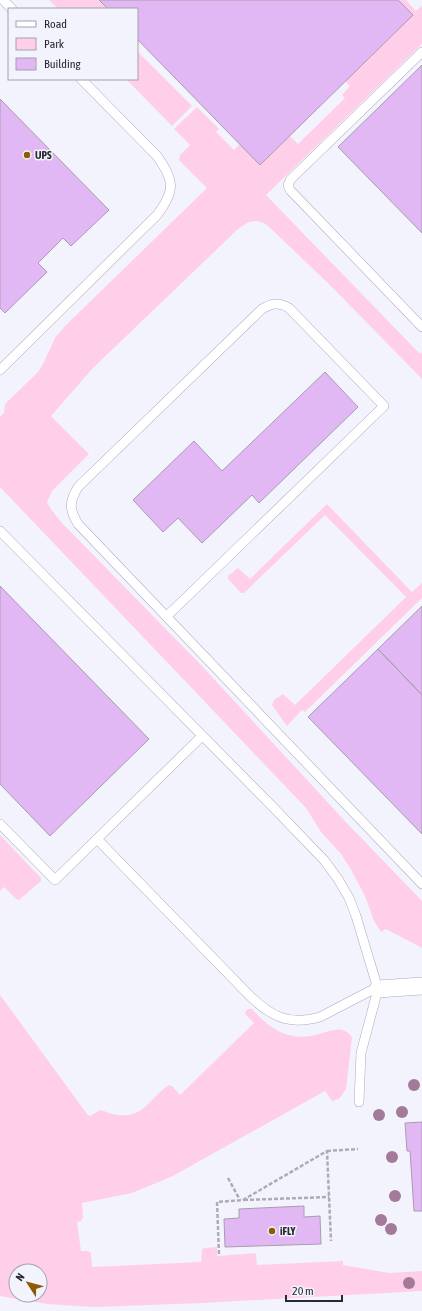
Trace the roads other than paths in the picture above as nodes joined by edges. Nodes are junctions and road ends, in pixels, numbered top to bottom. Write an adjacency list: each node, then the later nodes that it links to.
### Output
1 (3, 0): 2 (lane)
2 (11, 8)
3 (422, 52): 5 (lane)
4 (82, 80): 6 (lane)
5 (422, 326)
6 (0, 370)
7 (0, 530): 9 (lane)
8 (167, 616): 8 (lane); 12 (lane)
9 (202, 736): 11 (lane); 14 (lane)
10 (0, 824): 11 (lane)
11 (97, 839): 14 (lane)
12 (422, 884)
13 (422, 986): 14 (street)
14 (378, 989): 15 (lane)
15 (359, 1102)

